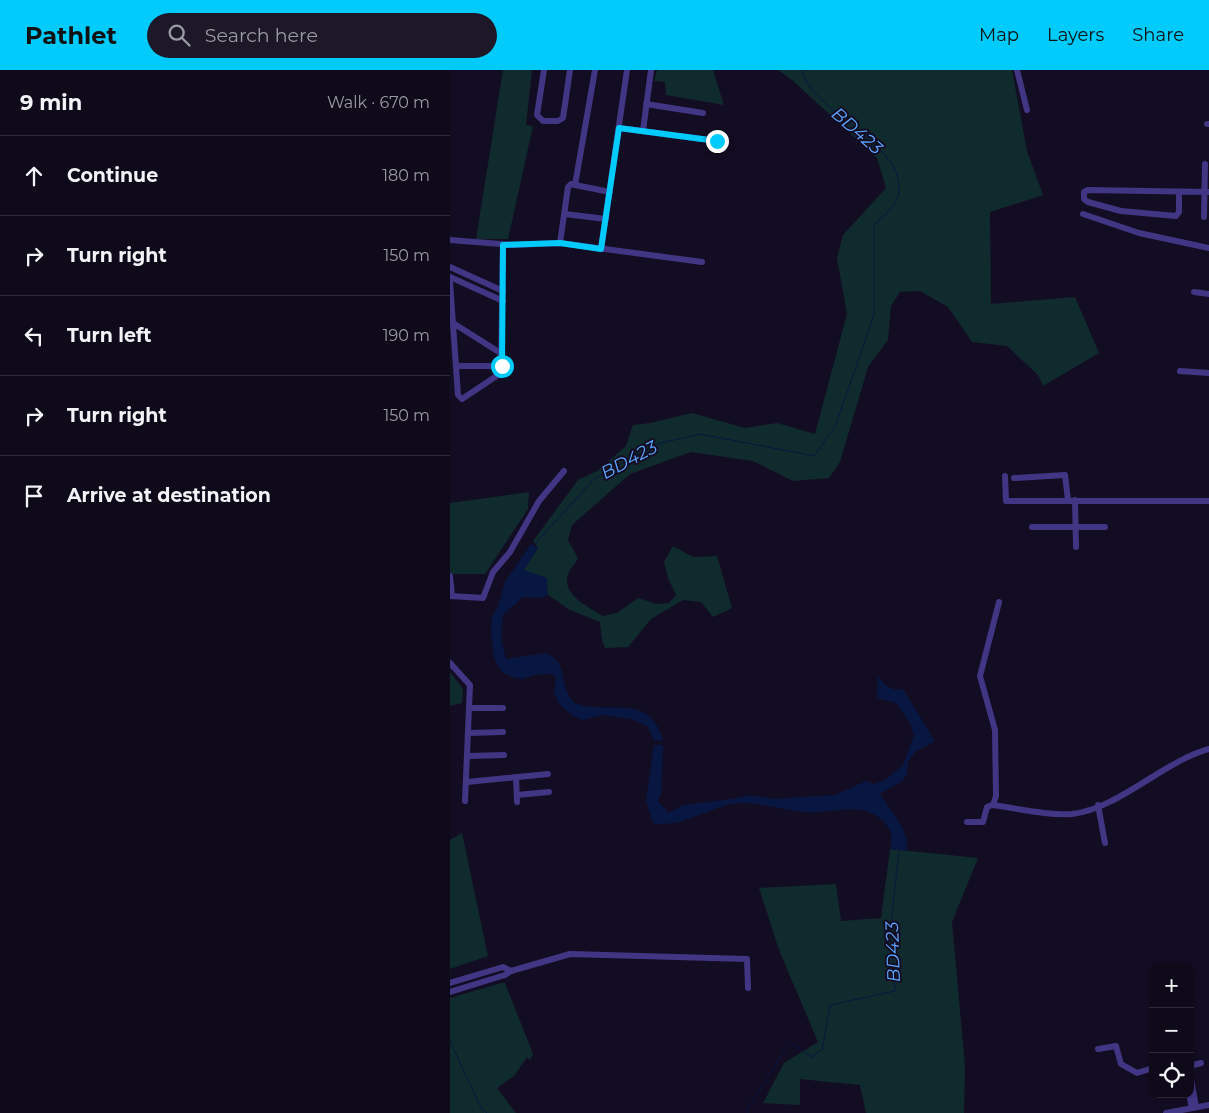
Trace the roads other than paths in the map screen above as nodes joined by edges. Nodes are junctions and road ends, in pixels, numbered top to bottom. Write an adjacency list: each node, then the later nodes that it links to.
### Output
1 (544, 70): 2 (street)
2 (570, 70)
3 (595, 70): 14 (street)
4 (627, 70): 10 (street)
5 (651, 70): 7 (street)
6 (1017, 70): 8 (street)
7 (646, 104): 9 (street); 11 (street)
8 (1027, 110)
9 (703, 113)
10 (619, 128): 11 (street); 15 (street)
11 (643, 131): 12 (street)
12 (717, 141)
13 (1205, 164): 17 (street)
14 (575, 185): 15 (street); 18 (street)
15 (610, 192): 21 (street)
16 (1179, 192): 16 (street); 17 (street)
17 (1207, 192): 20 (street)
18 (564, 214): 21 (street); 23 (street)
19 (1083, 214): 25 (street)
20 (1204, 217)
21 (606, 219): 26 (street)
22 (450, 240): 24 (street)
23 (560, 243): 24 (street); 26 (street)
24 (503, 245): 31 (street)
25 (1209, 248)
26 (601, 249): 27 (street)
27 (702, 262)
28 (450, 267): 31 (street)
29 (450, 277): 34 (street)
30 (450, 282): 35 (street)
31 (503, 291): 34 (street)
32 (1194, 292): 33 (street)
33 (1209, 294)
34 (503, 301): 36 (street)
35 (453, 323): 36 (street); 37 (street)
36 (502, 354): 38 (street)
37 (456, 366): 38 (street); 38 (street)
38 (502, 366)
39 (1180, 371): 40 (street)
40 (1209, 373)
41 (564, 471): 51 (street)
42 (1005, 476): 44 (street)
43 (1014, 478): 44 (street)
44 (1071, 500): 45 (street); 47 (street)
45 (1209, 501)
46 (1032, 527): 47 (street)
47 (1076, 527): 48 (street); 49 (street)
48 (1105, 527)
49 (1076, 547)
50 (450, 576): 51 (street)
51 (451, 596)
52 (999, 602): 68 (street)
53 (450, 663): 54 (street)
54 (469, 708): 55 (street); 57 (street)
55 (503, 708)
56 (503, 732): 57 (street)
57 (469, 733): 60 (street)
58 (1209, 749): 69 (street)
59 (504, 755): 60 (street)
60 (468, 756): 63 (street)
61 (548, 774): 62 (street)
62 (516, 777): 63 (street); 65 (street)
63 (467, 782): 66 (street)
64 (549, 792): 65 (street)
65 (517, 795): 67 (street)
66 (466, 801)
67 (518, 802)
68 (993, 805): 69 (street); 70 (street)
69 (1098, 805): 71 (street)
70 (967, 822)
71 (1105, 843)
72 (511, 970): 73 (street); 74 (street); 75 (street)
73 (450, 983)
74 (748, 988)
75 (450, 992)
76 (1098, 1049): 79 (street)
77 (1201, 1063): 78 (street)
78 (1194, 1065)
79 (1149, 1069)
80 (1190, 1098): 83 (street)
81 (1193, 1098): 83 (street)
82 (1209, 1105): 83 (street)
83 (1194, 1108): 84 (street)
84 (1166, 1113)

